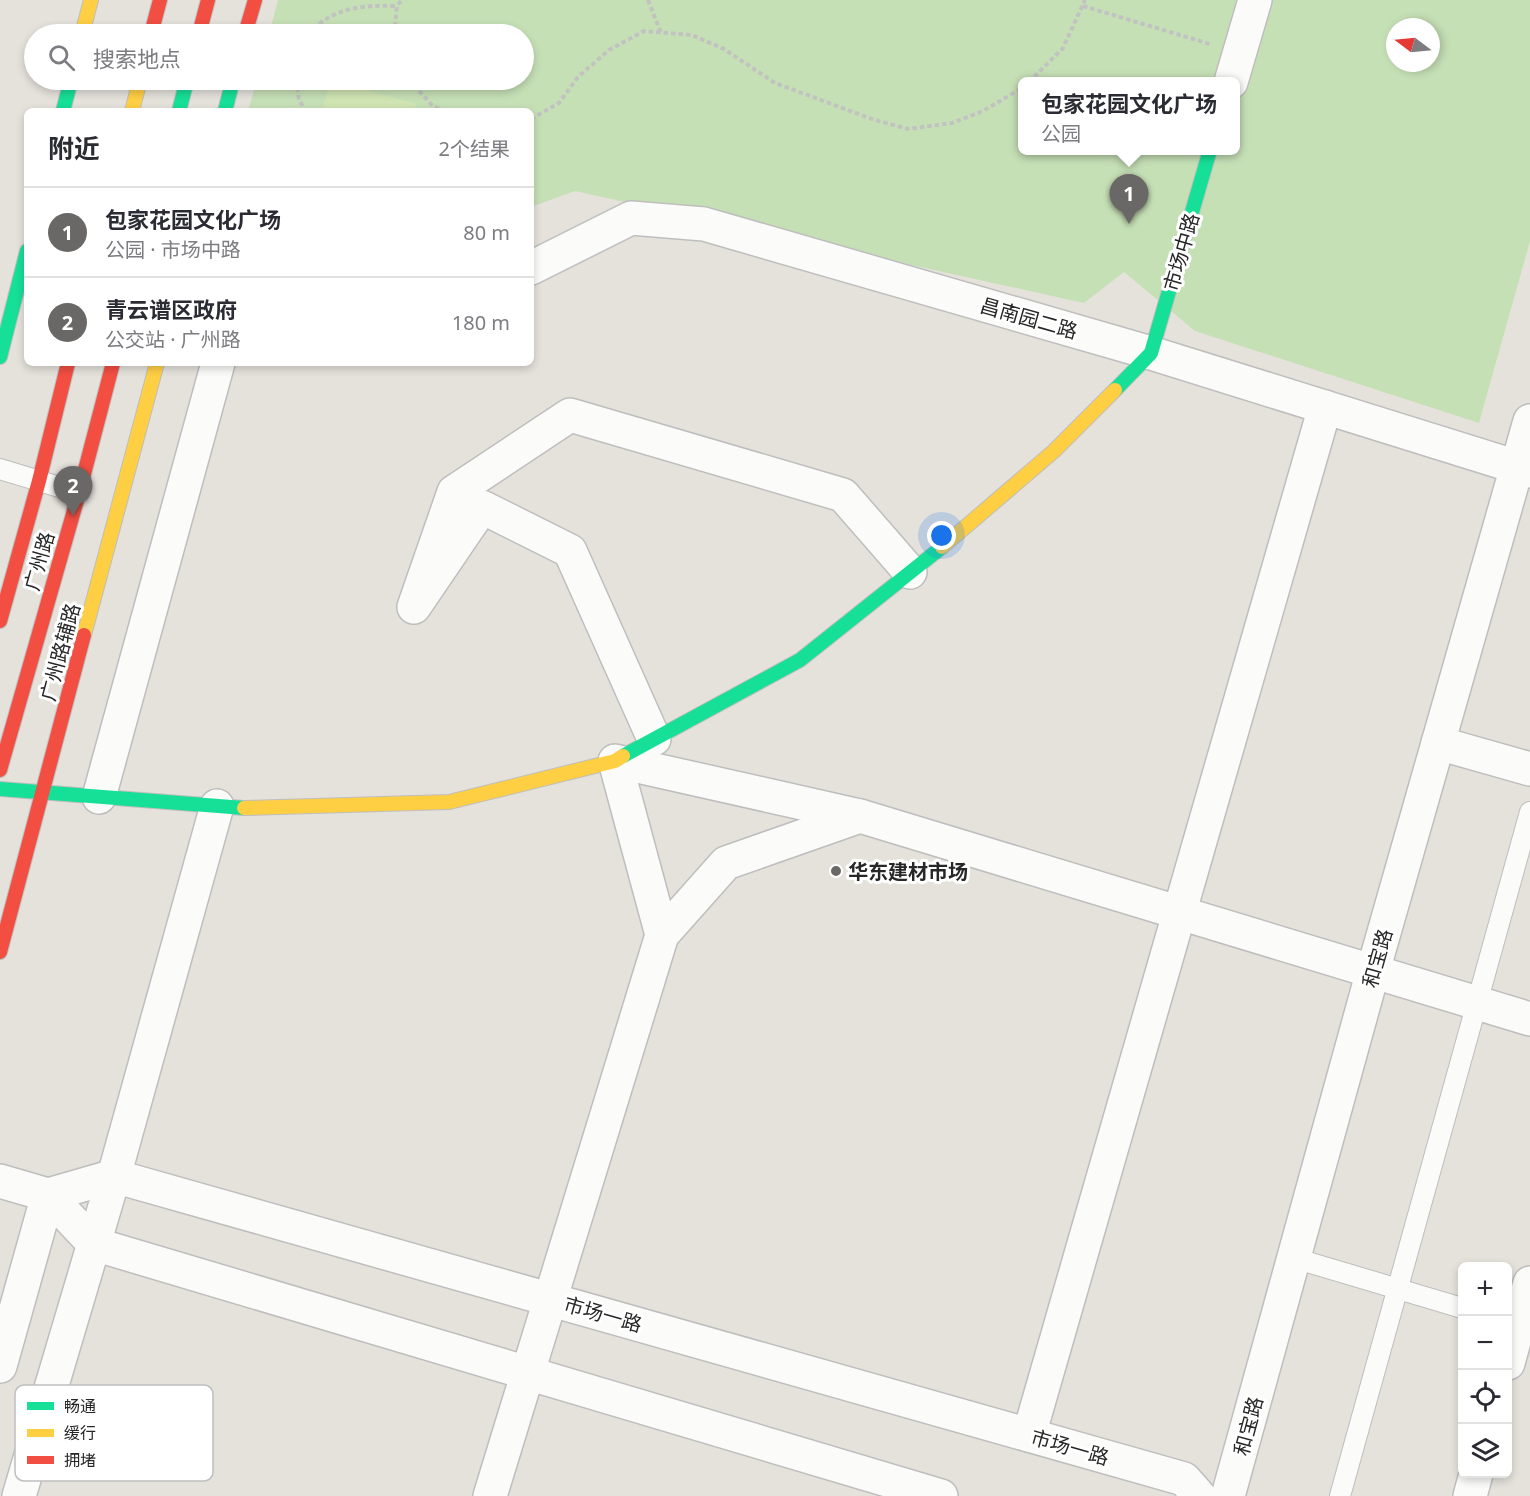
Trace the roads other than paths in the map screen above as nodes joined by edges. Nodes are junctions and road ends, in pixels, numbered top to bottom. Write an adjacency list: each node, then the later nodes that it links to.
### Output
1 (91, 0): 6 (main road)
2 (160, 0): 7 (main road)
3 (208, 0): 8 (main road)
4 (255, 0): 9 (main road)
5 (1255, 0): 10 (street)
6 (85, 24)
7 (154, 24)
8 (202, 24)
9 (248, 24)
10 (1235, 67)
11 (68, 90): 15 (main road)
12 (137, 90): 16 (main road)
13 (184, 90): 17 (main road)
14 (230, 90): 18 (main road)
15 (64, 108)
16 (133, 108)
17 (180, 108)
18 (226, 108)
19 (1209, 155): 22 (main road, 市场中路)
20 (24, 263): 23 (main road)
21 (534, 266): 22 (street, 昌南园二路)
22 (1151, 353): 28 (street, 昌南园二路); 34 (main road)
23 (0, 357)
24 (67, 366): 32 (main road, 广州路)
25 (112, 366): 33 (main road, 广州路)
26 (156, 366): 42 (main road, 广州路辅路)
27 (217, 366): 43 (street)
28 (1326, 407): 31 (street, 昌南园二路); 47 (street)
29 (1530, 421): 31 (street, 和宝路)
30 (0, 469): 32 (lane)
31 (1523, 469): 37 (street, 和宝路)
32 (39, 481): 33 (lane); 35 (main road, 广州路)
33 (79, 493): 40 (main road, 广州路)
34 (910, 572): 36 (main road); 36 (street)
35 (0, 621)
36 (654, 740): 38 (main road)
37 (1438, 742): 39 (street); 50 (street, 和宝路)
38 (615, 761): 44 (main road); 46 (street); 48 (street)
39 (1530, 769)
40 (0, 770)
41 (0, 789): 42 (main road)
42 (43, 792): 43 (main road); 49 (main road, 广州路辅路)
43 (99, 797): 44 (main road)
44 (217, 806): 53 (street)
45 (1530, 812): 51 (lane)
46 (860, 816): 47 (street); 48 (street)
47 (1179, 913): 50 (street); 67 (street)
48 (662, 935): 60 (street)
49 (0, 952)
50 (1373, 971): 51 (street); 57 (street, 和宝路)
51 (1477, 1003): 52 (street); 59 (lane)
52 (1530, 1019)
53 (114, 1176): 55 (street); 56 (street); 60 (street, 市场一路)
54 (0, 1181): 55 (street)
55 (48, 1196): 56 (street); 64 (street)
56 (94, 1244): 65 (street); 66 (street)
57 (1294, 1258): 59 (lane); 74 (street, 和宝路)
58 (1530, 1283): 62 (street)
59 (1398, 1288): 61 (lane); 75 (lane)
60 (550, 1300): 65 (street); 67 (street, 市场一路)
61 (1458, 1307)
62 (1519, 1324): 63 (street)
63 (1512, 1349)
64 (0, 1366)
65 (528, 1373): 71 (street); 72 (street)
66 (52, 1385)
67 (1029, 1435): 73 (street, 市场一路)
68 (1475, 1478): 76 (street)
69 (23, 1481): 70 (street)
70 (19, 1496)
71 (490, 1496)
72 (941, 1496)
73 (1199, 1496)
74 (1228, 1496)
75 (1341, 1496)
76 (1470, 1496)

